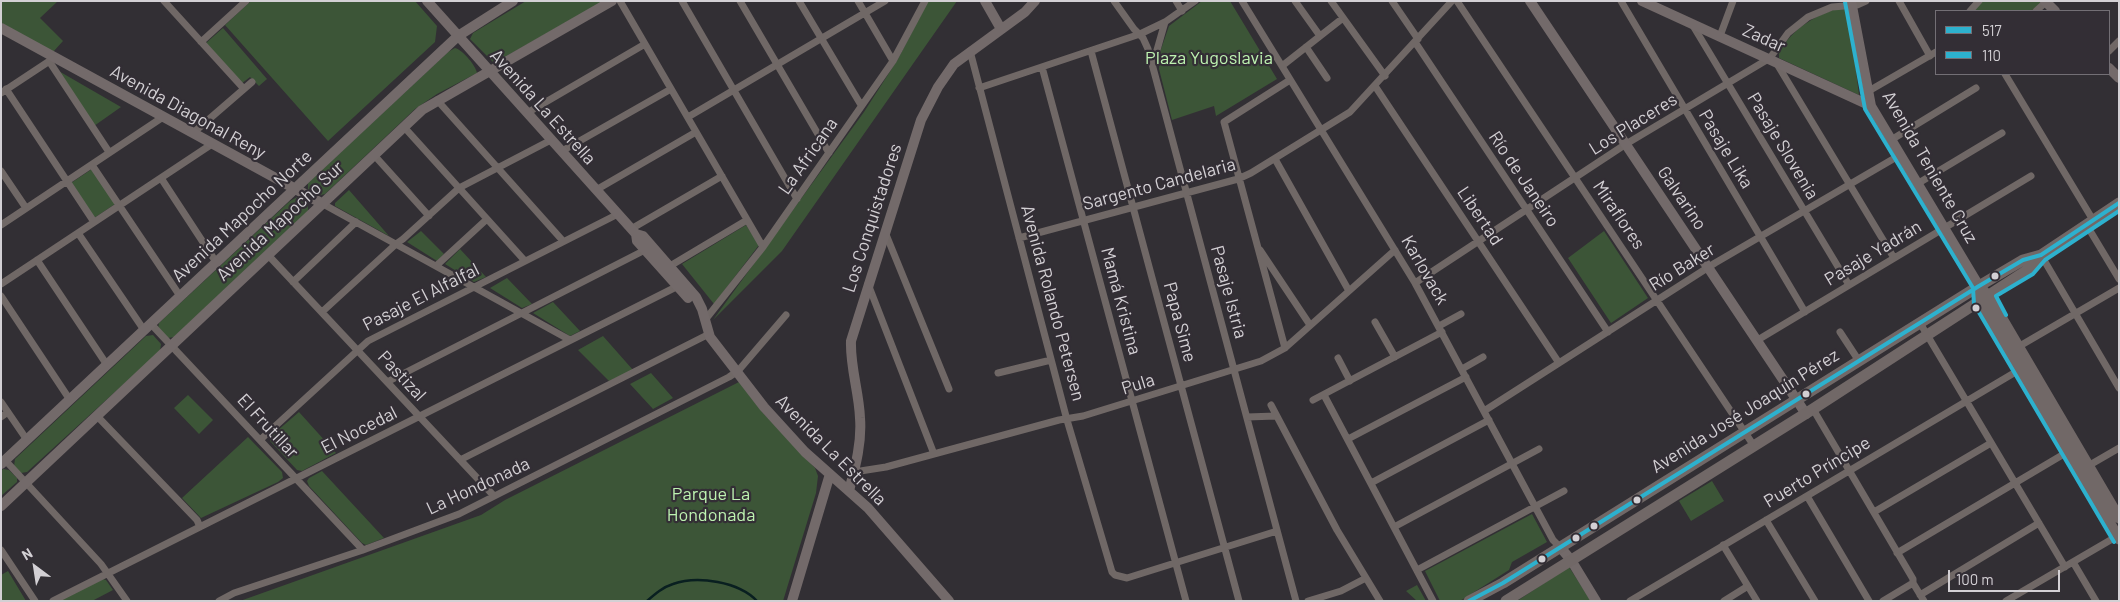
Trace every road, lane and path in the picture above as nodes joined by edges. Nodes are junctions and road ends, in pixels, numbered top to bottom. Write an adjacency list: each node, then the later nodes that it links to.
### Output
1 (164, 1): 47 (street)
2 (427, 1): 41 (street, Avenida La Estrella)
3 (612, 1): 62 (street, Avenida Mapocho Sur)
4 (620, 1): 48 (street)
5 (682, 1): 75 (street)
6 (740, 1): 58 (street)
7 (799, 1): 44 (street)
8 (858, 1): 34 (street)
9 (885, 1): 34 (street)
10 (925, 1): 56 (street, La Africana)
11 (985, 1): 38 (street)
12 (1035, 1): 38 (street, Los Conquistadores)
13 (1114, 1): 40 (street, Pasaje Istria)
14 (1176, 1): 33 (street)
15 (1195, 1): 33 (street)
16 (1242, 1): 59 (street, Karlovack)
17 (1295, 1): 42 (street)
18 (1331, 1): 35 (street)
19 (1392, 1): 45 (street, Río de Janeiro)
20 (1452, 1): 45 (street, Sargento Candelaria)
21 (1457, 1): 105 (street, Miraflores)
22 (1530, 1): 93 (street, Galvarino)
23 (1621, 1): 81 (street, Pasaje Lika)
24 (1642, 1): 37 (street, Zadar)
25 (1733, 1): 43 (street)
26 (1866, 1): 31 (street, Los Placeres)
27 (1899, 1): 53 (street)
28 (1980, 1): 32 (street)
29 (242, 2): 47 (street)
30 (510, 2): 41 (street, Avenida Mapocho Norte)
31 (1851, 3): 55 (street, Los Placeres); 77 (street, Avenida Teniente Cruz)
32 (1971, 10)
33 (1182, 11): 36 (street)
34 (865, 13): 44 (street); 56 (street)
35 (1343, 18): 42 (street); 64 (street)
36 (1166, 22): 40 (street); 57 (street)
37 (1691, 23): 43 (street, Zadar); 69 (street, Pasaje Slovenia)
38 (1001, 29): 51 (street, Los Conquistadores)
39 (3, 31): 54 (street, Avenida Diagonal Reny)
40 (1140, 34): 52 (street); 57 (street, Pasaje Istria)
41 (458, 36): 62 (street, Avenida La Estrella); 112 (street, Avenida Mapocho Norte)
42 (1320, 36): 49 (street)
43 (1720, 36): 55 (street, Zadar)
44 (822, 39): 58 (street); 79 (street)
45 (1416, 40): 64 (street, Sargento Candelaria); 121 (street, Río de Janeiro)
46 (2119, 41): 50 (street)
47 (201, 42): 73 (street)
48 (645, 44): 74 (street); 82 (street)
49 (1306, 47): 59 (street); 65 (street)
50 (2110, 50)
51 (970, 51): 71 (street, Avenida Rolando Petersen); 134 (street, Los Conquistadores)
52 (1092, 51): 60 (street); 119 (street, Papa Sime)
53 (1933, 54): 77 (street)
54 (52, 59): 76 (street); 83 (street, Avenida Diagonal Reny); 95 (street)
55 (1773, 60): 69 (street, Los Placeres); 80 (street, Zadar); 109 (street)
56 (893, 61): 79 (street, La Africana)
57 (1152, 64): 114 (street, Pasaje Istria)
58 (777, 65): 75 (street); 96 (street)
59 (1282, 66): 67 (street, Karlovack)
60 (1042, 67): 71 (street); 127 (street, Mamá Kristina)
61 (2110, 69): 66 (street)
62 (491, 72): 78 (street, Avenida Mapocho Sur); 82 (street, Avenida La Estrella)
63 (2007, 75): 130 (street)
64 (1385, 76): 70 (street, Sargento Candelaria)
65 (1327, 78)
66 (2119, 78)
67 (1290, 80): 86 (street, Karlovack); 107 (street)
68 (252, 82): 73 (street)
69 (1728, 84): 81 (street, Los Placeres); 122 (street, Pasaje Slovenia)
70 (1375, 86): 86 (street, Sargento Candelaria); 139 (street, Libertad)
71 (979, 88): 137 (street, Avenida Rolando Petersen)
72 (1976, 88): 91 (street)
73 (244, 89): 88 (street)
74 (671, 89): 84 (street); 94 (street)
75 (734, 90): 84 (street); 115 (street)
76 (4, 91): 108 (street)
77 (1867, 92): 80 (street, Avenida Teniente Cruz)
78 (437, 100): 85 (street, Avenida Mapocho Sur); 101 (street)
79 (861, 105): 96 (street, La Africana)
80 (1871, 106): 91 (street, Avenida Teniente Cruz)
81 (1685, 109): 93 (street, Los Placeres); 136 (street, Pasaje Lika)
82 (527, 113): 90 (street, Avenida La Estrella)
83 (163, 117): 88 (street, Avenida Diagonal Reny); 95 (street)
84 (688, 117): 87 (street)
85 (404, 127): 98 (street, Avenida Mapocho Sur); 111 (street)
86 (1322, 130): 99 (street, Sargento Candelaria); 144 (street, Karlovack)
87 (696, 132): 103 (street); 113 (street)
88 (193, 133): 92 (street, Avenida Diagonal Reny)
89 (2002, 133): 110 (street)
90 (551, 140): 94 (street, Avenida La Estrella); 101 (street)
91 (1891, 140): 97 (street, Avenida Teniente Cruz)
92 (212, 144): 106 (street); 112 (street, Avenida Diagonal Reny)
93 (1626, 144): 105 (street, Los Placeres); 153 (street, Galvarino)
94 (562, 151): 113 (street, Avenida La Estrella)
95 (110, 152): 100 (street)
96 (829, 153): 115 (street, La Africana)
97 (1900, 155): 109 (street, Río Baker); 110 (street, Avenida Teniente Cruz)
98 (374, 156): 117 (street, Avenida Mapocho Sur); 124 (street)
99 (1276, 159): 107 (street, Sargento Candelaria); 163 (street)
100 (92, 164): 108 (street); 118 (street)
101 (496, 168): 111 (street); 138 (street)
102 (1, 171): 120 (street)
103 (722, 176): 126 (street); 133 (street)
104 (2032, 176): 132 (street, Pasaje Yadrán)
105 (1576, 177): 121 (street, Los Placeres); 167 (street, Miraflores)
106 (161, 178): 118 (street); 150 (street)
107 (1238, 179): 114 (street, Sargento Candelaria); 141 (street)
108 (67, 181): 120 (street); 128 (street)
109 (1850, 184): 122 (street, Río Baker); 147 (street)
110 (1917, 184): 132 (street, Avenida Teniente Cruz)
111 (459, 188): 124 (street); 125 (street)
112 (295, 189): 117 (street, Avenida Diagonal Reny); 150 (street, Avenida Mapocho Norte)
113 (596, 190): 123 (street, Avenida La Estrella)
114 (1187, 193): 119 (street, Sargento Candelaria); 198 (street, Pasaje Istria)
115 (797, 199): 142 (street, La Africana)
116 (2119, 203): 130 (main road, Avenida José Joaquín Pérez)
117 (323, 204): 129 (street, Avenida Diagonal Reny); 145 (street, Avenida Mapocho Sur)
118 (119, 206): 128 (street); 166 (street)
119 (1134, 207): 127 (street, Sargento Candelaria); 206 (street, Papa Sime)
120 (26, 208): 131 (street)
121 (1527, 210): 139 (street, Los Placeres); 180 (street, Río de Janeiro)
122 (1804, 211): 136 (street, Río Baker); 159 (street, Pasaje Slovenia)
123 (618, 214): 133 (street, Avenida La Estrella); 138 (street, Pasaje El Alfalfal)
124 (429, 216): 140 (street)
125 (487, 219): 149 (street); 151 (street)
126 (747, 220): 142 (street); 152 (street)
127 (1084, 221): 137 (street, Sargento Candelaria); 212 (street, Mamá Kristina)
128 (94, 222): 135 (street)
129 (356, 222): 140 (street, Avenida Diagonal Reny); 155 (street)
130 (2089, 222): 146 (main road, Avenida José Joaquín Pérez); 154 (street)
131 (1, 225)
132 (1944, 228): 147 (street, Pasaje Yadrán); 164 (street, Avenida Teniente Cruz)
133 (633, 231): 143 (street, Avenida La Estrella); 152 (street, Avenida La Estrella)
134 (885, 232): 158 (street, Los Conquistadores); 208 (street)
135 (78, 233): 148 (street); 178 (street, El Frutillar)
136 (1761, 237): 153 (street, Río Baker); 169 (street, Pasaje Lika)
137 (1019, 238): 194 (street, Avenida Rolando Petersen)
138 (563, 242): 149 (street, Pasaje El Alfalfal)
139 (1478, 242): 156 (street, Los Placeres); 196 (street, Libertad)
140 (396, 244): 151 (street, Avenida Diagonal Reny); 168 (street)
141 (1256, 246): 177 (street); 189 (street)
142 (763, 247): 174 (street, La Africana)
143 (645, 250): 160 (street, Avenida La Estrella); 170 (street)
144 (1395, 250): 156 (street, Karlovack); 163 (street, Pula)
145 (268, 255): 155 (street, Pastizal); 187 (street, Avenida Mapocho Sur)
146 (2041, 255): 164 (main road, Avenida José Joaquín Pérez); 171 (street)
147 (1894, 258): 159 (street, Pasaje Yadrán)
148 (37, 260): 157 (street); 197 (street)
149 (525, 261): 161 (street, Pasaje El Alfalfal)
150 (216, 262): 166 (street, Avenida Mapocho Norte)
151 (436, 266): 161 (street, Avenida Diagonal Reny)
152 (670, 266): 174 (street, Avenida La Estrella)
153 (1708, 268): 167 (street, Río Baker); 185 (street, Galvarino)
154 (2119, 279)
155 (293, 282): 168 (street, Pastizal)
156 (1415, 283): 179 (street, Karlovack)
157 (1, 284)
158 (868, 284): 236 (street); 242 (street, Los Conquistadores)
159 (1849, 285): 169 (street, Pasaje Yadrán)
160 (678, 286): 174 (street, Avenida La Estrella); 184 (street, El Nocedal)
161 (474, 287): 170 (street, Avenida Diagonal Reny); 190 (street, Pasaje El Alfalfal)
162 (2119, 288): 171 (street)
163 (1348, 291): 177 (street, Pula)
164 (1982, 294): 176 (main road, Avenida José Joaquín Pérez); 183 (main road, Avenida José Joaquín Pérez); 186 (main road, Avenida Teniente Cruz); 188 (main road, Avenida Teniente Cruz)
165 (1, 296): 210 (street)
166 (180, 296): 178 (street, Avenida Mapocho Norte)
167 (1658, 300): 180 (street, Río Baker); 227 (street, Miraflores)
168 (322, 312): 190 (street, Pastizal)
169 (1805, 312): 185 (street, Pasaje Yadrán)
170 (522, 313): 184 (street, Avenida Diagonal Reny); 205 (street)
171 (2075, 313): 188 (street); 207 (street)
172 (786, 314): 201 (street)
173 (1461, 314): 179 (street)
174 (704, 317): 182 (street, Avenida La Estrella)
175 (1376, 322): 191 (street)
176 (1920, 323): 183 (street); 195 (main road, Avenida José Joaquín Pérez)
177 (1310, 325): 189 (street, Pula)
178 (147, 327): 187 (street, El Frutillar); 197 (street, Avenida Mapocho Norte)
179 (1440, 329): 191 (street); 199 (street, Karlovack)
180 (1608, 332): 196 (street, Río Baker)
181 (1840, 332): 195 (street)
182 (709, 334): 201 (street, Avenida La Estrella); 237 (street)
183 (1927, 334): 214 (street); 218 (main road, Avenida José Joaquín Pérez)
184 (570, 340): 221 (street, El Nocedal)
185 (1756, 341): 213 (street, Galvarino)
186 (2005, 345): 188 (street); 200 (main road, Avenida Teniente Cruz)
187 (171, 346): 220 (street, Avenida Mapocho Sur); 230 (street, El Frutillar)
188 (2018, 347): 235 (main road, Avenida Teniente Cruz)
189 (1285, 348): 198 (street, Pula)
190 (357, 350): 205 (street, Pastizal); 230 (street, Pasaje El Alfalfal)
191 (1395, 357): 204 (street)
192 (1483, 357): 199 (street)
193 (1338, 358): 204 (street)
194 (1051, 360): 202 (street); 225 (street, Avenida Rolando Petersen)
195 (1859, 361): 213 (main road, Avenida José Joaquín Pérez)
196 (1559, 363): 217 (street, Río Baker)
197 (107, 365): 210 (street, Avenida Mapocho Norte)
198 (1234, 369): 206 (street, Pula); 224 (street, Pasaje Istria)
199 (1462, 369): 203 (street, Karlovack)
200 (2019, 370): 214 (street, Puerto Príncipe); 235 (main road, Avenida Teniente Cruz)
201 (738, 371): 244 (street, Avenida La Estrella); 254 (street, La Hondonada)
202 (998, 373)
203 (1466, 377): 217 (street, Karlovack); 228 (street)
204 (1350, 381): 209 (street)
205 (387, 382): 221 (street, Pastizal)
206 (1182, 386): 212 (street, Pula); 267 (street, Papa Sime)
207 (2119, 388)
208 (949, 389)
209 (1324, 395): 211 (street); 228 (street)
210 (70, 400): 229 (street, Avenida Mapocho Norte)
211 (1313, 400)
212 (1132, 401): 225 (street, Pula); 274 (street, Mamá Kristina)
213 (1797, 401): 218 (street, Galvarino); 227 (main road, Avenida José Joaquín Pérez)
214 (1967, 401): 231 (street); 241 (street, Puerto Príncipe)
215 (1, 402): 219 (street)
216 (1270, 405): 222 (street)
217 (1484, 411): 226 (street, Karlovack)
218 (1809, 411): 232 (main road, Avenida José Joaquín Pérez); 241 (street)
219 (8, 412): 223 (street); 229 (street)
220 (97, 416): 247 (street, Avenida Mapocho Sur); 262 (street)
221 (419, 416): 237 (street, Pastizal); 245 (street, El Nocedal)
222 (1276, 416): 224 (street); 278 (street)
223 (1, 417)
224 (1247, 417): 264 (street, Pasaje Istria)
225 (1067, 420): 236 (street, Pula); 274 (street, Avenida Rolando Petersen)
226 (1489, 420): 239 (street, Karlovack); 248 (street)
227 (1746, 432): 232 (street, Miraflores); 243 (main road, Avenida José Joaquín Pérez)
228 (1348, 439): 248 (street)
229 (27, 440): 238 (street, Avenida Mapocho Norte)
230 (260, 440): 245 (street, El Frutillar)
231 (1991, 443): 249 (street); 258 (street)
232 (1754, 446): 250 (main road, Avenida José Joaquín Pérez)
233 (2119, 448): 240 (street)
234 (1539, 449): 239 (street)
235 (2072, 449): 240 (main road, Avenida Teniente Cruz); 249 (street); 265 (main road, Avenida Teniente Cruz)
236 (934, 454): 242 (street, Pula)
237 (460, 460): 254 (street, Pastizal)
238 (3, 462): 247 (street)
239 (1512, 463): 257 (street, Karlovack); 263 (street)
240 (2088, 466): 259 (main road, Avenida Teniente Cruz)
241 (1849, 471): 255 (street, Puerto Príncipe); 258 (street)
242 (854, 472): 253 (street, Los Conquistadores)
243 (1680, 473): 250 (main road); 268 (main road, Avenida José Joaquín Pérez)
244 (830, 474): 246 (street, Avenida La Estrella); 251 (street)
245 (297, 479): 262 (street, El Nocedal); 270 (street, El Frutillar)
246 (839, 482): 251 (street); 253 (street, Avenida La Estrella)
247 (26, 483): 256 (street, Avenida Mapocho Sur); 277 (street)
248 (1371, 483): 263 (street)
249 (2015, 483): 261 (street); 271 (street)
250 (1688, 487): 272 (main road, Avenida José Joaquín Pérez)
251 (825, 490): 287 (street)
252 (1564, 491): 257 (street)
253 (849, 492): 288 (street, Avenida La Estrella)
254 (494, 496): 270 (street, La Hondonada)
255 (1807, 496): 260 (street, Puerto Príncipe); 303 (street)
256 (1, 506)
257 (1535, 506): 268 (street, Karlovack); 276 (street)
258 (1874, 512): 271 (street)
259 (2119, 518)
260 (1766, 520): 266 (street, Puerto Príncipe); 302 (street)
261 (2039, 524): 275 (street); 282 (street)
262 (200, 527): 277 (street, El Nocedal)
263 (1394, 527): 276 (street)
264 (1277, 531): 267 (street); 291 (street, Pasaje Istria)
265 (2118, 537): 273 (street)
266 (1723, 545): 281 (street); 299 (street, Puerto Príncipe)
267 (1225, 547): 274 (street); 290 (street, Papa Sime)
268 (1560, 547): 272 (street, Karlovack); 280 (main road, Avenida José Joaquín Pérez)
269 (1, 550): 283 (street)
270 (363, 550): 286 (street, La Hondonada)
271 (1898, 553): 279 (street)
272 (1571, 560): 297 (main road, Avenida José Joaquín Pérez); 298 (street, Karlovack)
273 (2073, 562): 275 (street); 306 (street)
274 (1176, 563): 289 (street, Mamá Kristina)
275 (2065, 567): 305 (street)
276 (1417, 570): 294 (street)
277 (109, 573): 284 (street, El Nocedal); 285 (street)
278 (1366, 578): 292 (street); 293 (street)
279 (1913, 583): 282 (street); 304 (street)
280 (1501, 584): 295 (main road, Avenida José Joaquín Pérez); 296 (main road)
281 (1748, 586): 300 (street); 301 (street)
282 (1922, 598)
283 (35, 601)
284 (53, 601)
285 (127, 601)
286 (219, 601)
287 (792, 601)
288 (949, 601)
289 (1186, 601)
290 (1239, 601)
291 (1296, 601)
292 (1308, 601)
293 (1380, 601)
294 (1433, 601)
295 (1469, 601)
296 (1479, 601)
297 (1506, 601)
298 (1596, 601)
299 (1630, 601)
300 (1724, 601)
301 (1757, 601)
302 (1815, 601)
303 (1869, 601)
304 (1883, 601)
305 (2006, 601)
306 (2096, 601)

